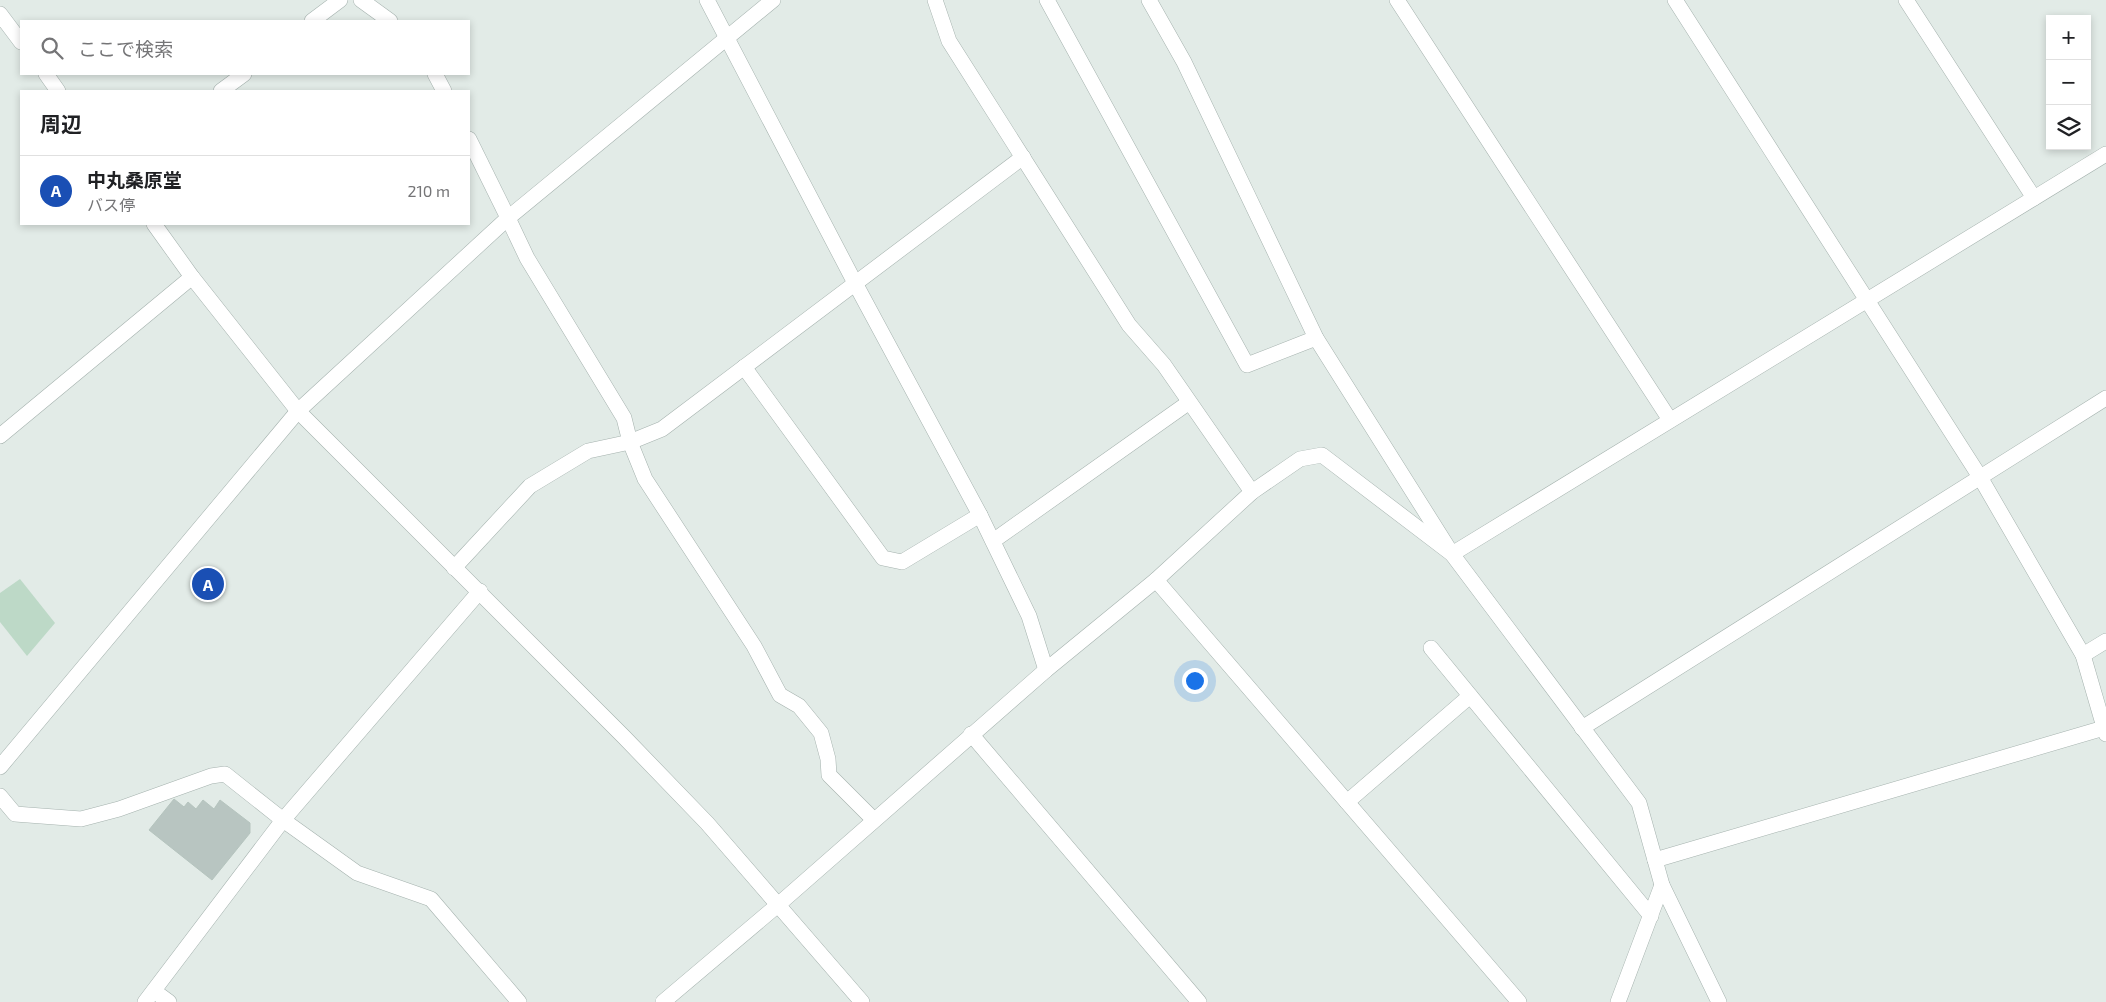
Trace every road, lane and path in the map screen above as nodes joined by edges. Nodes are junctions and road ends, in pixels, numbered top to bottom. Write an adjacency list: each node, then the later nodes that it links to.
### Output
1 (340, 0): 12 (street)
2 (361, 0): 13 (street)
3 (707, 0): 14 (street)
4 (773, 0): 14 (street)
5 (935, 0): 24 (street)
6 (1047, 0): 31 (street)
7 (1149, 0): 31 (street)
8 (1397, 0): 36 (street)
9 (1675, 0): 30 (street)
10 (1906, 0): 25 (street)
11 (0, 14): 15 (street)
12 (313, 20)
13 (389, 20)
14 (726, 38): 26 (street); 29 (street)
15 (20, 41)
16 (47, 75): 19 (street)
17 (243, 75): 20 (street)
18 (436, 75): 21 (street)
19 (57, 90)
20 (223, 90)
21 (443, 90)
22 (470, 142): 26 (street)
23 (2106, 154): 25 (street)
24 (1023, 157): 29 (street); 34 (street)
25 (2034, 198): 30 (street)
26 (508, 218): 35 (street); 38 (street)
27 (155, 225): 28 (street)
28 (192, 277): 35 (street); 37 (street)
29 (855, 283): 32 (street); 41 (street)
30 (1868, 299): 36 (street); 39 (street)
31 (1316, 338): 43 (street)
32 (744, 367): 38 (street); 41 (street)
33 (2106, 398): 39 (street)
34 (1188, 403): 40 (street); 42 (street)
35 (298, 411): 44 (street); 55 (street)
36 (1670, 420): 43 (street)
37 (0, 436)
38 (630, 442): 44 (street); 59 (street)
39 (1980, 478): 49 (street); 52 (street)
40 (1252, 492): 43 (street); 45 (street)
41 (980, 514): 42 (street)
42 (993, 541): 50 (street)
43 (1452, 554): 52 (street)
44 (454, 568): 46 (street)
45 (1156, 580): 50 (street); 57 (street)
46 (480, 591): 58 (street); 62 (street)
47 (2106, 641): 49 (street)
48 (1431, 648): 51 (street)
49 (2083, 655): 53 (street)
50 (1046, 670): 54 (street)
51 (1470, 696): 57 (street); 63 (street)
52 (1582, 728): 60 (street)
53 (2105, 731): 60 (street)
54 (971, 734): 59 (street); 69 (street)
55 (0, 767)
56 (0, 796): 58 (street)
57 (1347, 802): 70 (street)
58 (284, 820): 64 (street); 66 (street)
59 (874, 820): 62 (street)
60 (1655, 860): 61 (street)
61 (1662, 886): 63 (street); 72 (street)
62 (779, 904): 67 (street); 68 (street)
63 (1651, 916): 71 (street)
64 (150, 996): 65 (street)
65 (169, 1002)
66 (519, 1002)
67 (663, 1002)
68 (862, 1002)
69 (1199, 1002)
70 (1519, 1002)
71 (1618, 1002)
72 (1719, 1002)

